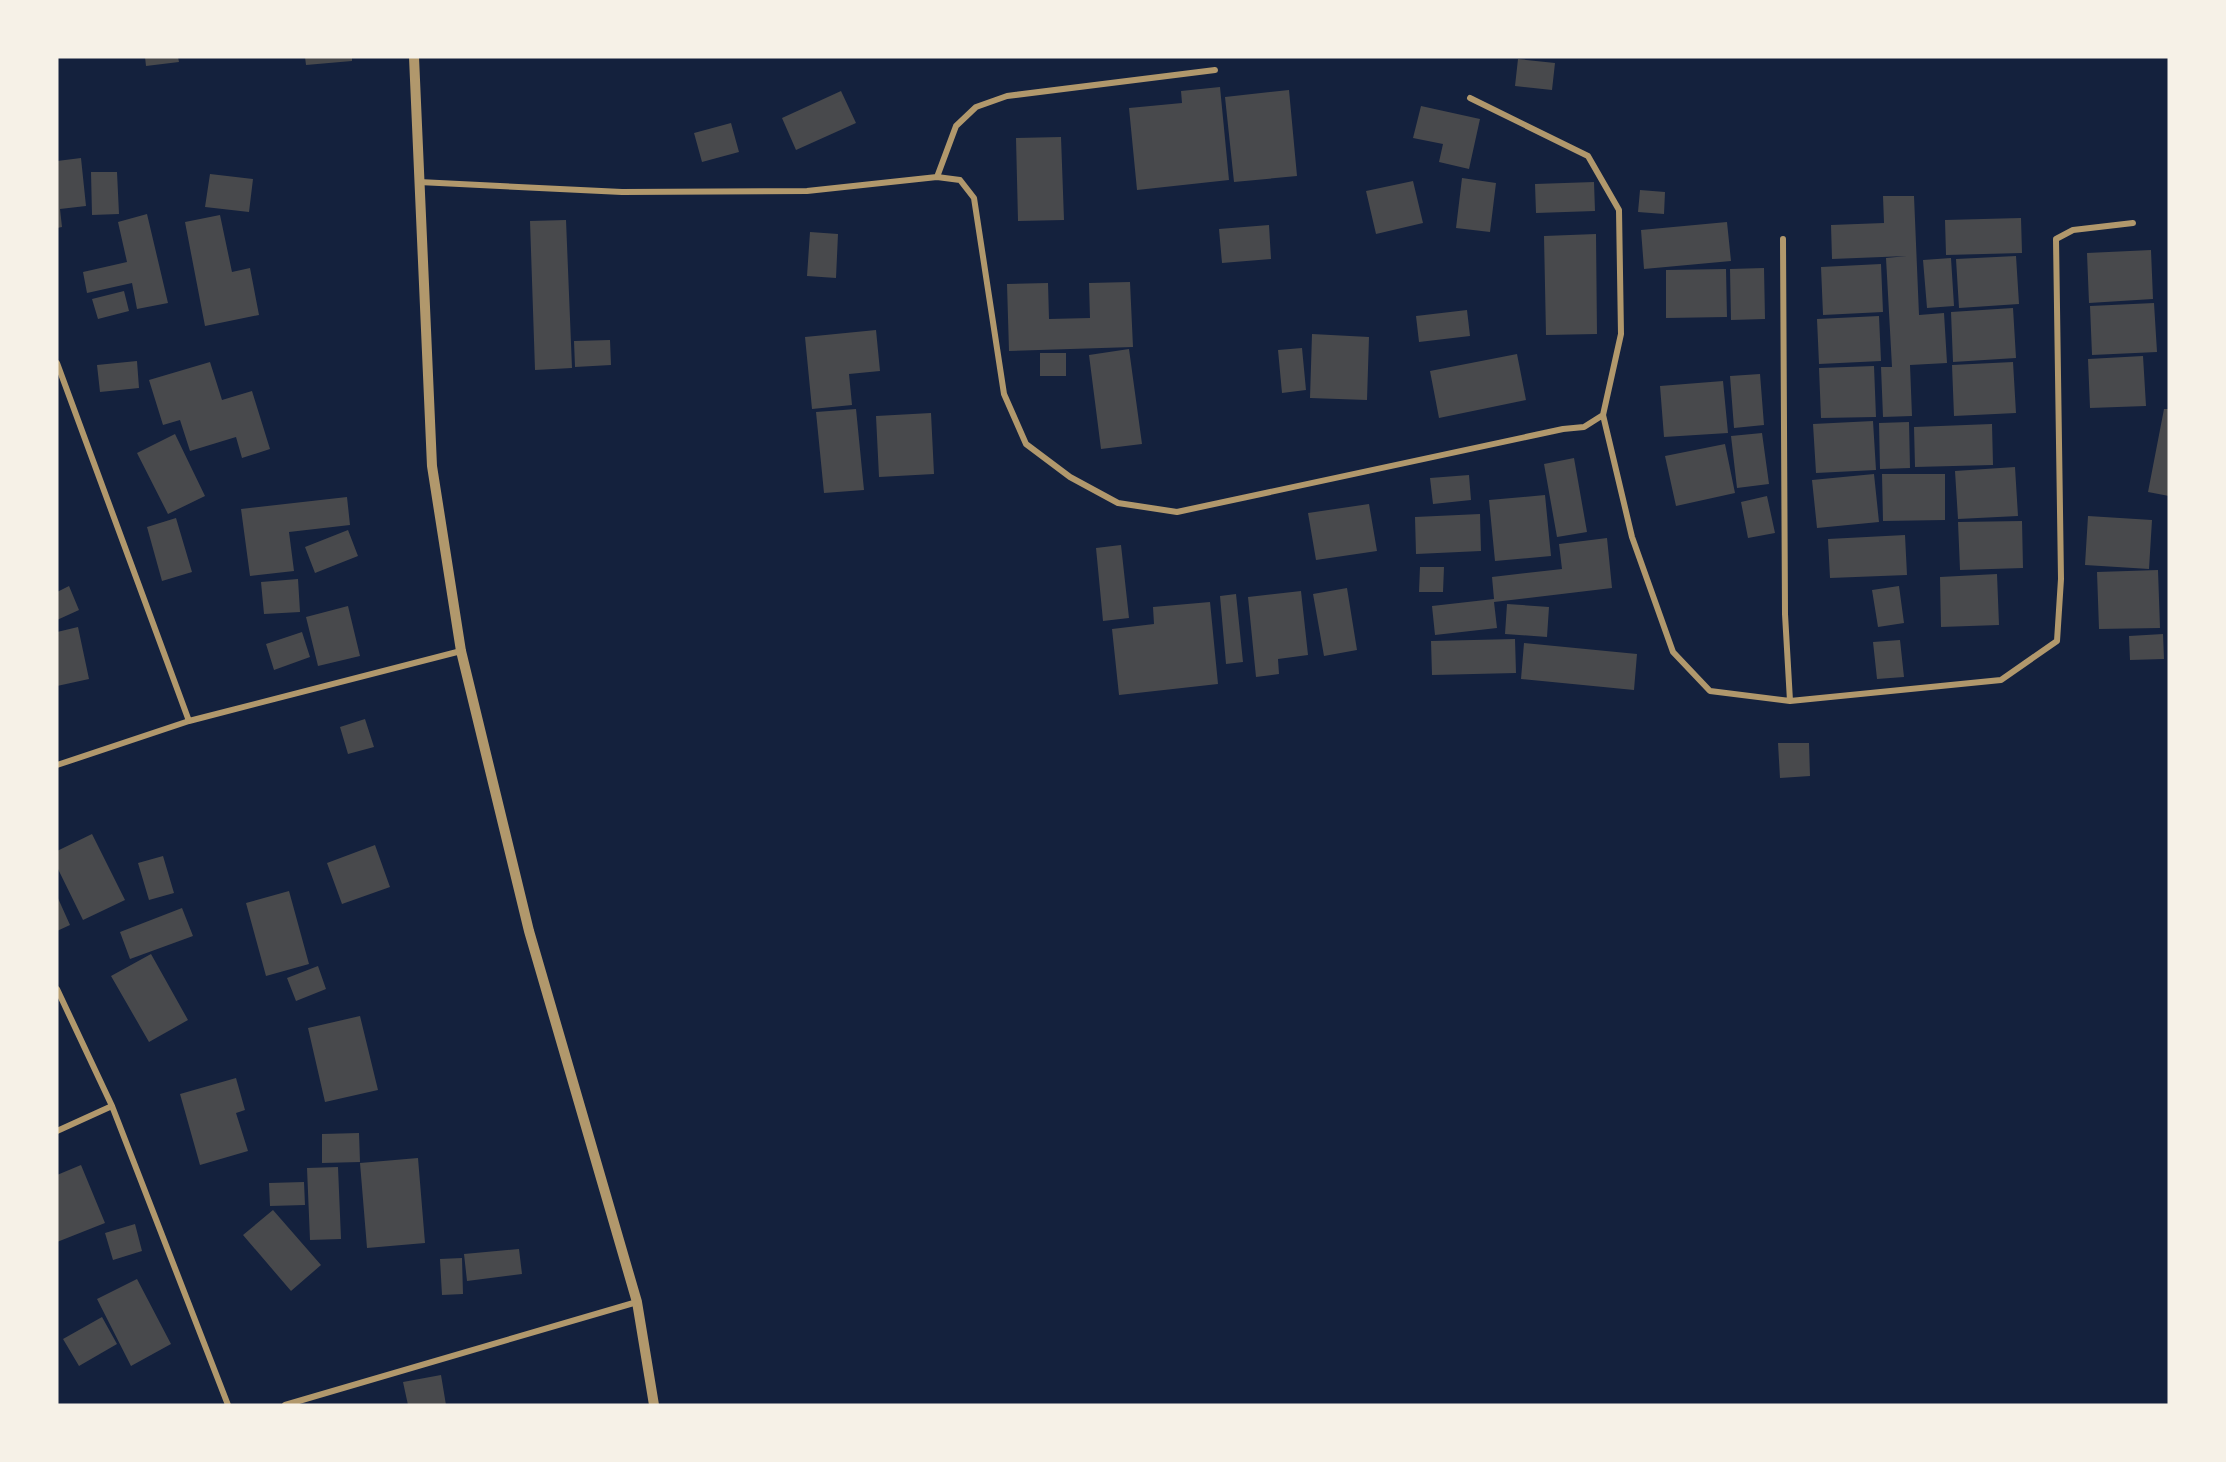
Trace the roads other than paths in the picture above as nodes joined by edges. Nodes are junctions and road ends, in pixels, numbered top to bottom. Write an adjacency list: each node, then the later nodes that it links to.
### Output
1 (414, 57): 5 (street)
2 (1215, 70): 4 (street)
3 (1470, 98): 9 (street)
4 (937, 177): 5 (street); 9 (street)
5 (418, 182): 10 (street)
6 (2133, 223): 11 (street)
7 (1783, 239): 11 (street)
8 (57, 363): 12 (street)
9 (1603, 415): 11 (street)
10 (461, 651): 12 (street); 17 (street)
11 (1790, 701)
12 (189, 721): 13 (street)
13 (57, 765)
14 (57, 989): 15 (street)
15 (111, 1106): 16 (street); 19 (street)
16 (57, 1131)
17 (638, 1302): 18 (street); 22 (street)
18 (314, 1396): 20 (street); 21 (street)
19 (228, 1405)
20 (285, 1405)
21 (316, 1405)
22 (654, 1405)

